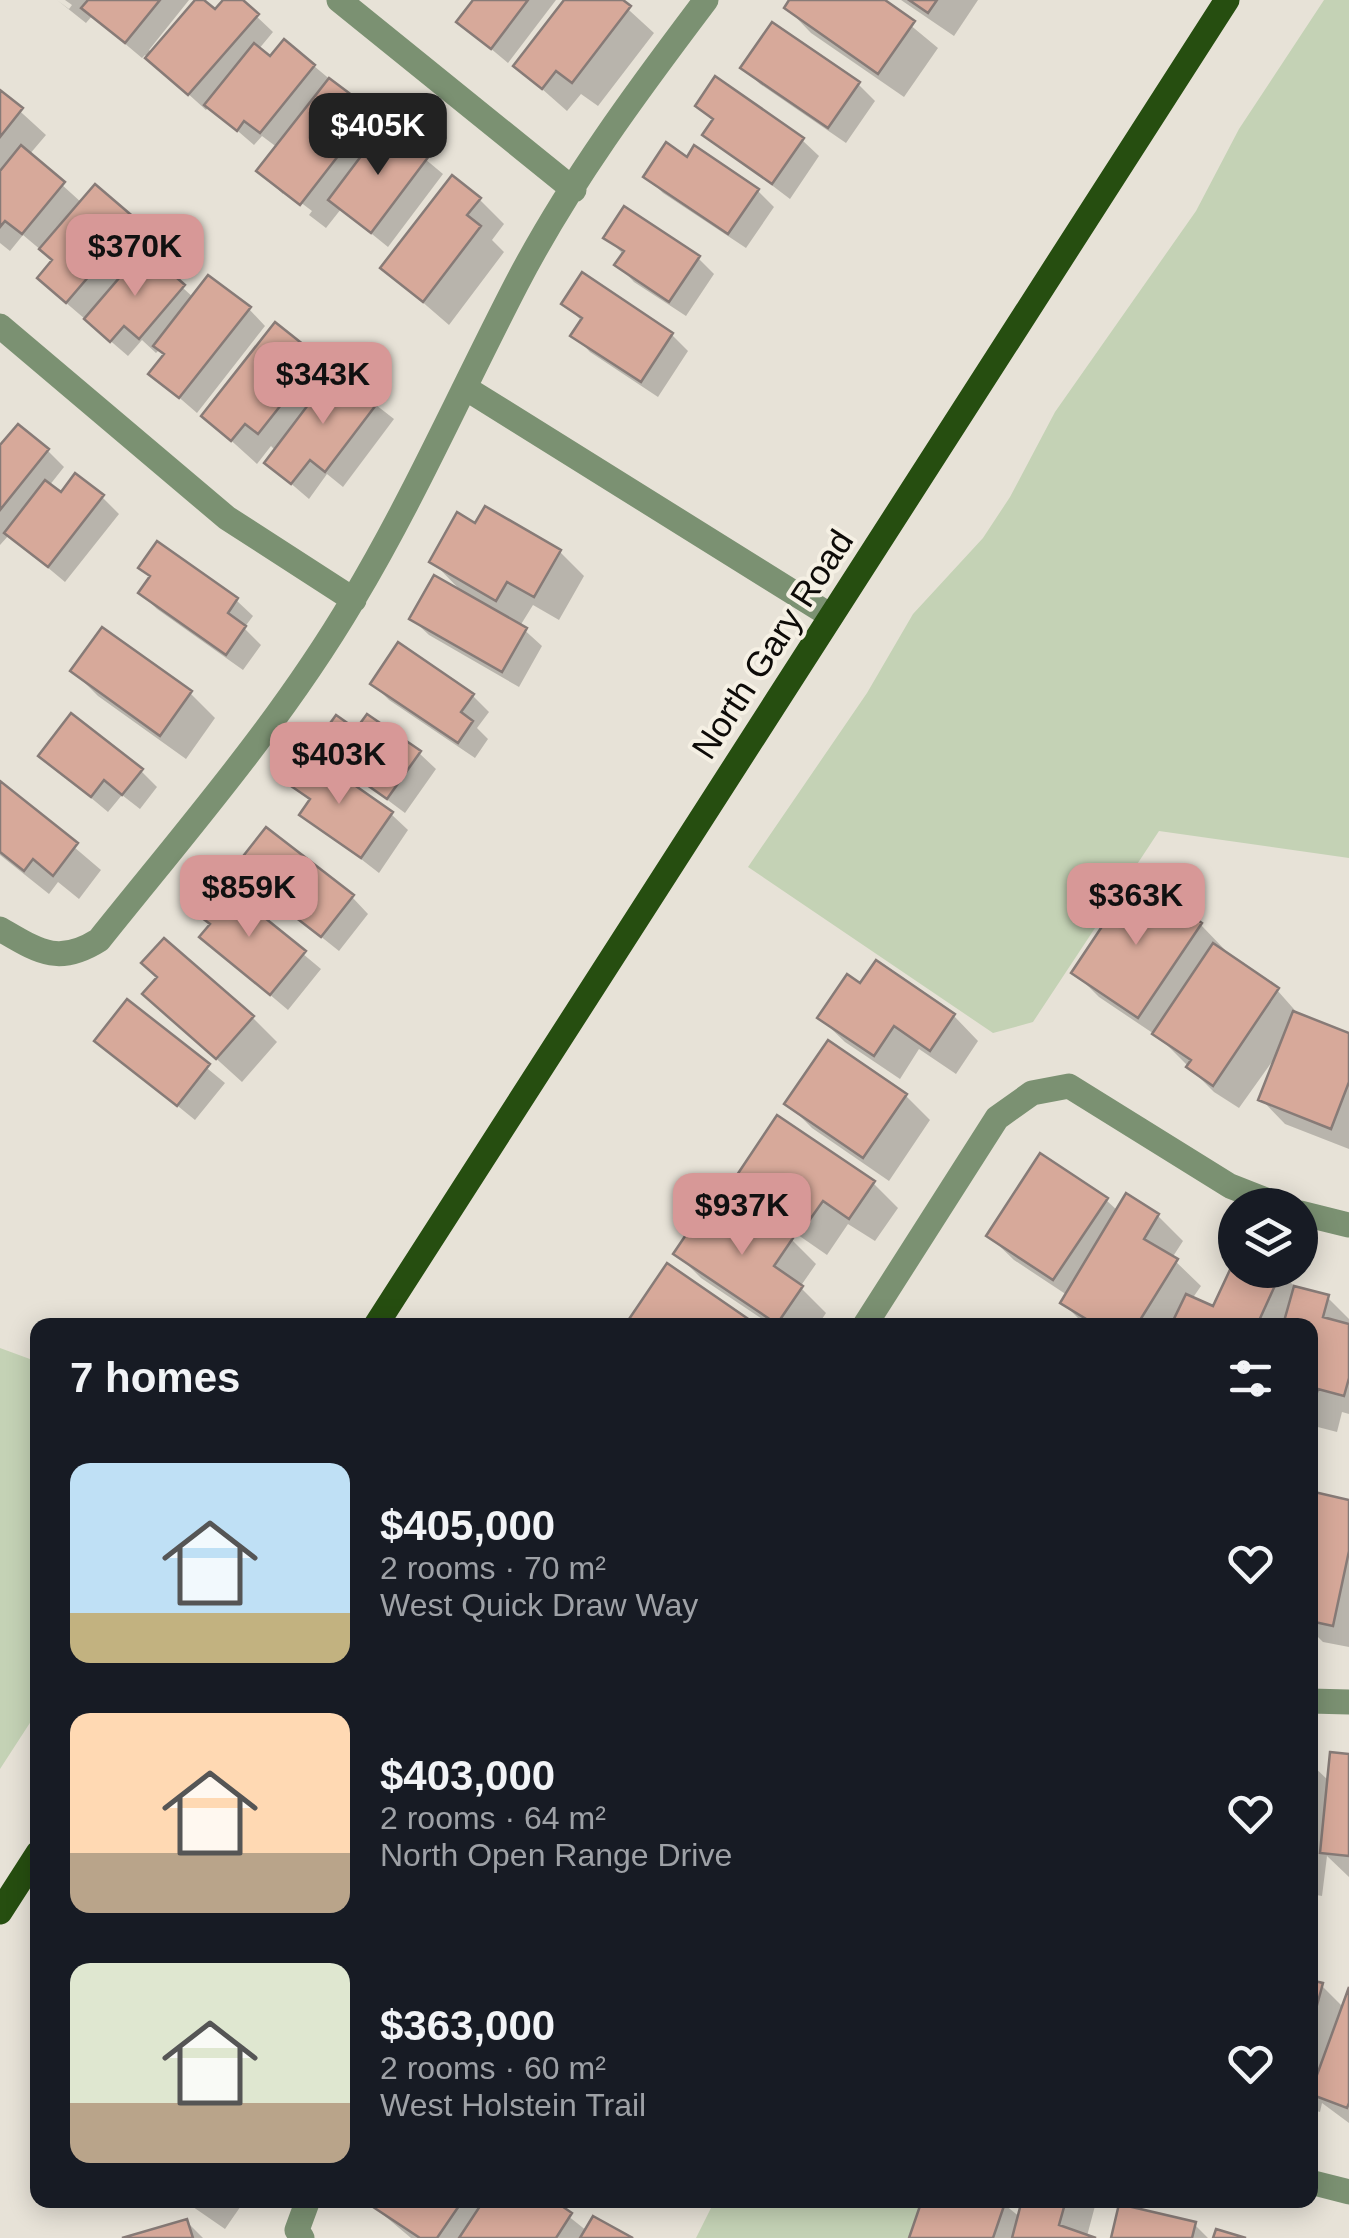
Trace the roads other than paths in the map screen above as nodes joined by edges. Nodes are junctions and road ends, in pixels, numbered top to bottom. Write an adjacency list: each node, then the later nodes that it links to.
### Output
1 (338, 0): 4 (street)
2 (706, 0): 4 (street)
3 (1227, 0): 8 (main road, North Gary Road)
4 (574, 190): 6 (street)
5 (0, 326): 7 (street)
6 (467, 389): 7 (street); 8 (street)
7 (354, 600): 9 (street)
8 (831, 616): 13 (main road, North Gary Road)
9 (0, 929)
10 (1235, 1188): 14 (street)
11 (1318, 1217): 12 (street)
12 (1349, 1225)
13 (380, 1318)
14 (869, 1318)
15 (1318, 1701): 16 (street)
16 (1349, 1702)
17 (30, 1865): 18 (main road)
18 (0, 1912)
19 (1318, 2184): 20 (street)
20 (1349, 2192)
21 (306, 2208): 22 (street)
22 (299, 2234)

